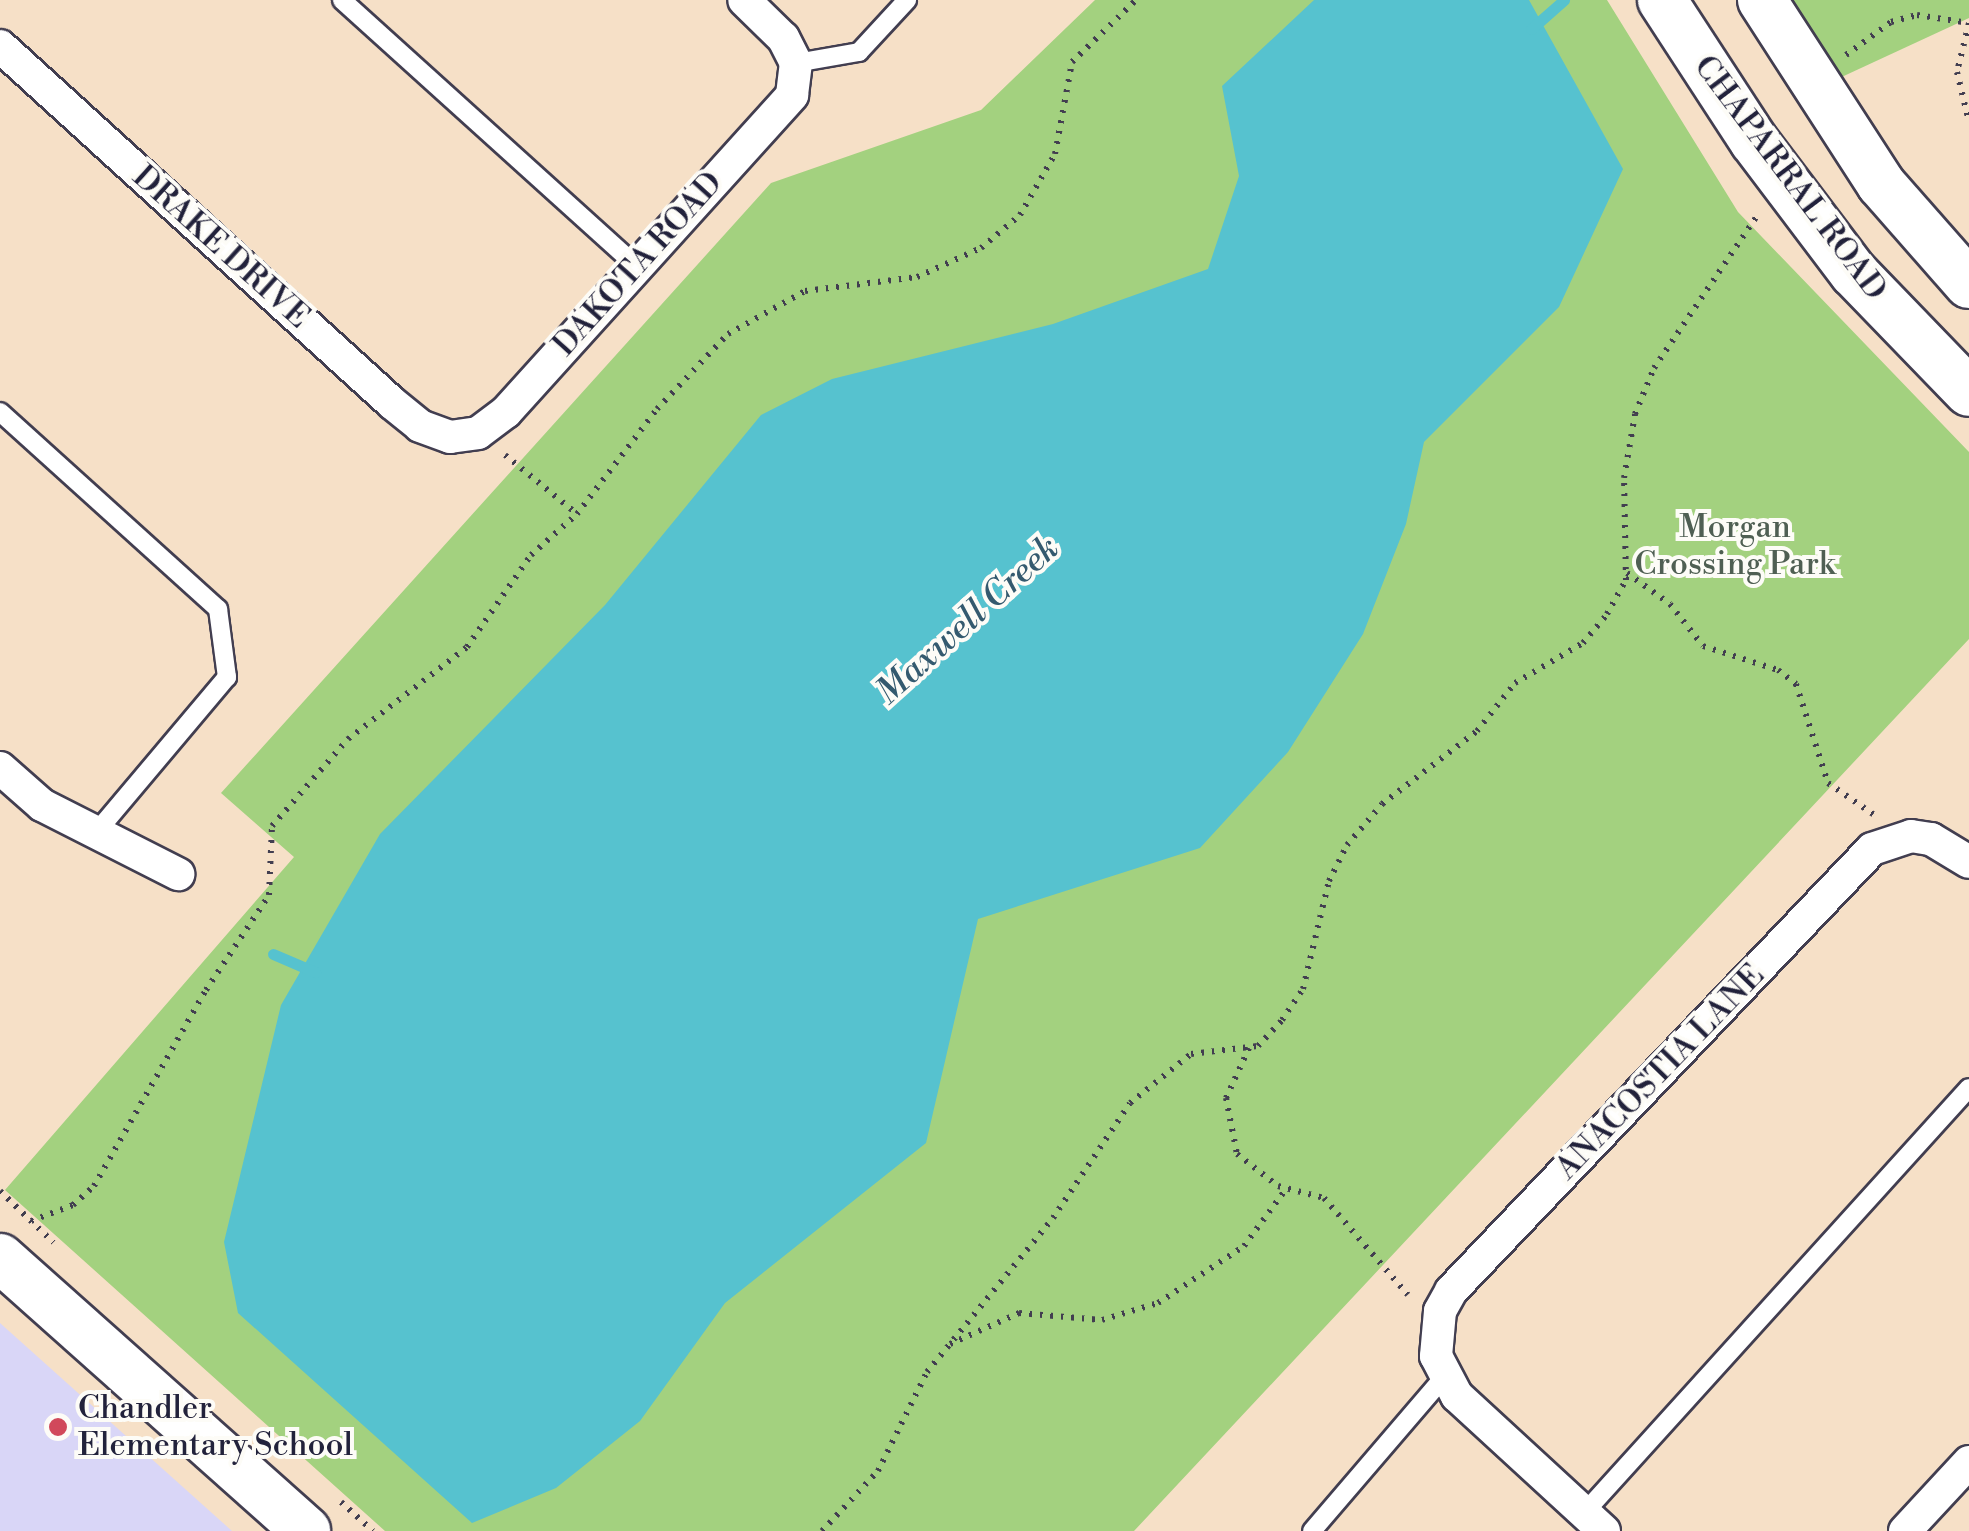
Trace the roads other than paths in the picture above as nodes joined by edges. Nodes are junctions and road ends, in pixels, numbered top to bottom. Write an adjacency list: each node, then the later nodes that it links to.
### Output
1 (342, 0): 8 (lane)
2 (744, 0): 7 (street)
3 (907, 0): 7 (lane)
4 (1662, 0): 10 (main road, CHAPARRAL ROAD)
5 (1762, 0): 9 (main road)
6 (0, 46): 12 (street, DRAKE DRIVE)
7 (796, 64): 8 (street, DAKOTA ROAD)
8 (635, 265): 12 (street, DAKOTA ROAD)
9 (1969, 284)
10 (1969, 392)
11 (0, 412): 14 (lane)
12 (464, 435)
13 (0, 768): 14 (street)
14 (94, 836): 16 (street)
15 (1964, 849): 19 (street, ANACOSTIA LANE)
16 (178, 874)
17 (1969, 1088): 21 (lane)
18 (5, 1272): 22 (main road)
19 (1443, 1378): 21 (street); 23 (lane)
20 (1969, 1462): 24 (street)
21 (1594, 1522)
22 (306, 1531)
23 (1312, 1531)
24 (1904, 1531)

